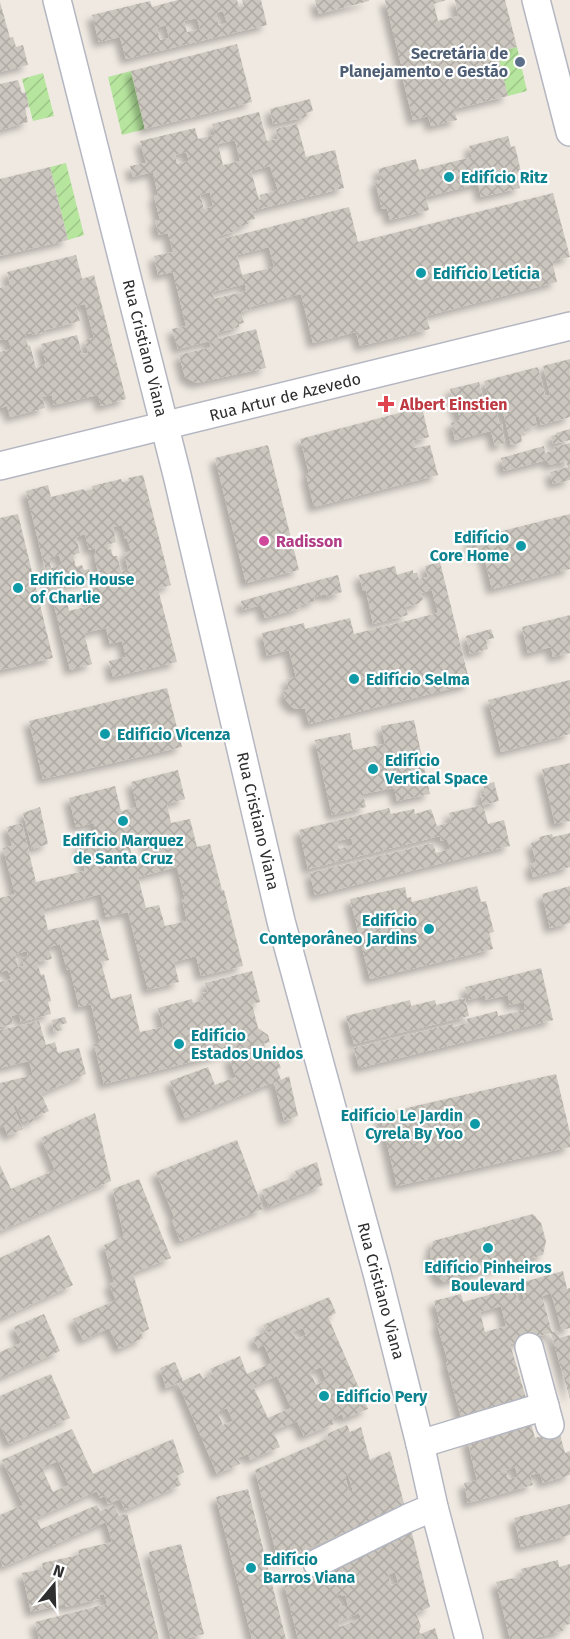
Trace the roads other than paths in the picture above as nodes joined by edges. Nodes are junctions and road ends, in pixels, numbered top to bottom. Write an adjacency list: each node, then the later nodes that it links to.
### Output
1 (57, 0): 5 (street, Rua Cristiano Viana)
2 (536, 0): 3 (street)
3 (570, 132)
4 (570, 326): 5 (street, Rua Artur de Azevedo)
5 (165, 426): 6 (street, Rua Artur de Azevedo); 8 (street, Rua Cristiano Viana)
6 (0, 466)
7 (529, 1347): 8 (street)
8 (420, 1444): 9 (street, Rua Cristiano Viana)
9 (434, 1507): 10 (street); 11 (street, Rua Cristiano Viana)
10 (316, 1563)
11 (470, 1639)

